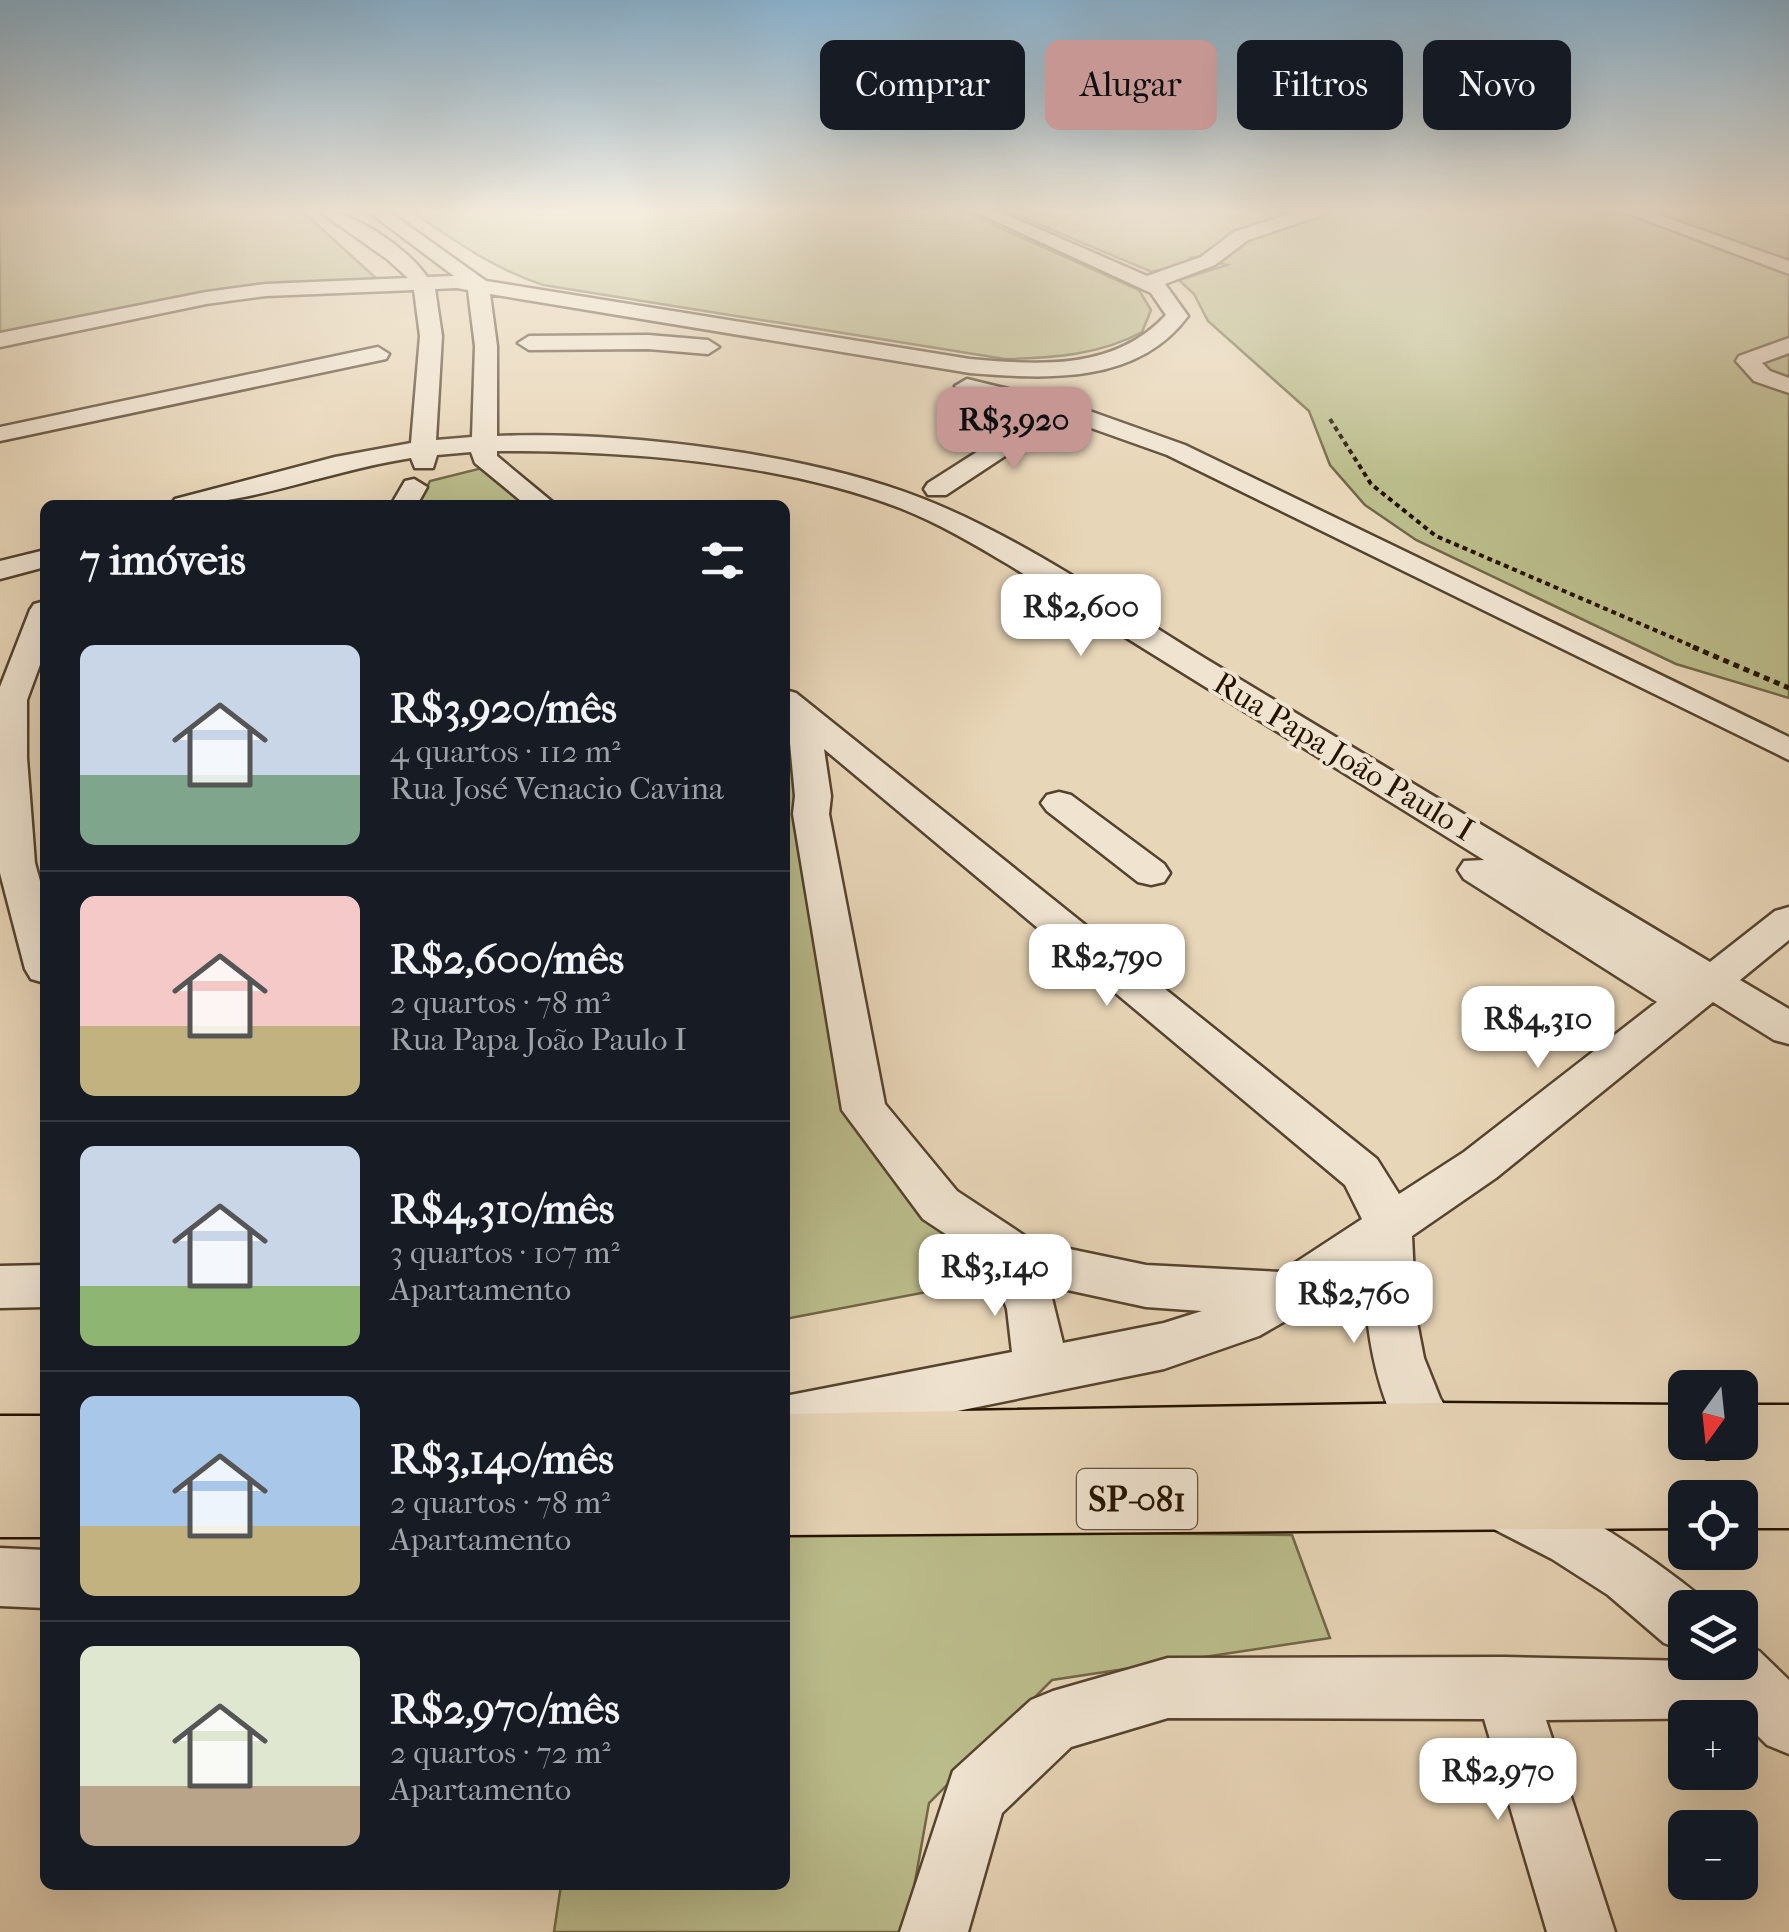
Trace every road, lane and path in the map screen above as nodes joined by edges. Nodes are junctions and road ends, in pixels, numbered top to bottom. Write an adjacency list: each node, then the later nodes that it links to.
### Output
1 (200, 299): 6 (street)
2 (431, 299): 9 (street)
3 (473, 299): 9 (street)
4 (569, 299): 5 (street)
5 (1166, 299)
6 (0, 340)
7 (529, 343): 12 (street)
8 (1789, 345): 11 (street)
9 (459, 348): 15 (street); 16 (street)
10 (378, 354): 14 (street)
11 (1789, 386)
12 (1061, 409): 17 (street); 28 (street)
13 (1330, 419): 26 (path)
14 (0, 434)
15 (483, 451): 16 (street, Rua Papa João Paulo I); 20 (street); 36 (street, Rua Papa João Paulo I)
16 (416, 476): 18 (street, Rua Papa João Paulo I); 19 (street, Rua Papa João Paulo I)
17 (938, 488)
18 (203, 500)
19 (265, 500)
20 (537, 500)
21 (40, 542): 22 (street)
22 (0, 553)
23 (40, 559): 24 (street)
24 (0, 570)
25 (40, 623): 32 (street)
26 (1789, 688)
27 (794, 707): 29 (street); 30 (street)
28 (1789, 750)
29 (867, 766): 30 (street); 38 (street)
30 (813, 796): 39 (street)
31 (1059, 803): 33 (street)
32 (20, 862): 35 (street)
33 (1151, 873)
34 (1789, 920): 36 (street)
35 (40, 947)
36 (1698, 990): 37 (street, Rua Papa João Paulo I); 38 (street)
37 (1789, 1028)
38 (1389, 1225): 42 (street); 45 (street)
39 (1008, 1250): 42 (street); 43 (street)
40 (40, 1286): 41 (street)
41 (0, 1287)
42 (1289, 1294): 43 (street)
43 (1039, 1373): 44 (street)
44 (790, 1420)
45 (1432, 1436): 46 (main road, SP-081); 49 (main road, SP-081); 53 (street)
46 (1668, 1436)
47 (1758, 1437): 48 (main road)
48 (1789, 1437)
49 (790, 1446)
50 (0, 1448): 51 (main road)
51 (40, 1448)
52 (1789, 1494): 53 (main road, SP-081)
53 (1489, 1496): 54 (main road, SP-081); 59 (street)
54 (790, 1501)
55 (0, 1503): 56 (main road)
56 (40, 1503)
57 (0, 1577): 58 (street)
58 (40, 1579)
59 (1668, 1608)
60 (1505, 1687): 61 (street); 62 (street); 63 (street)
61 (1757, 1692)
62 (934, 1932)
63 (1580, 1932)

